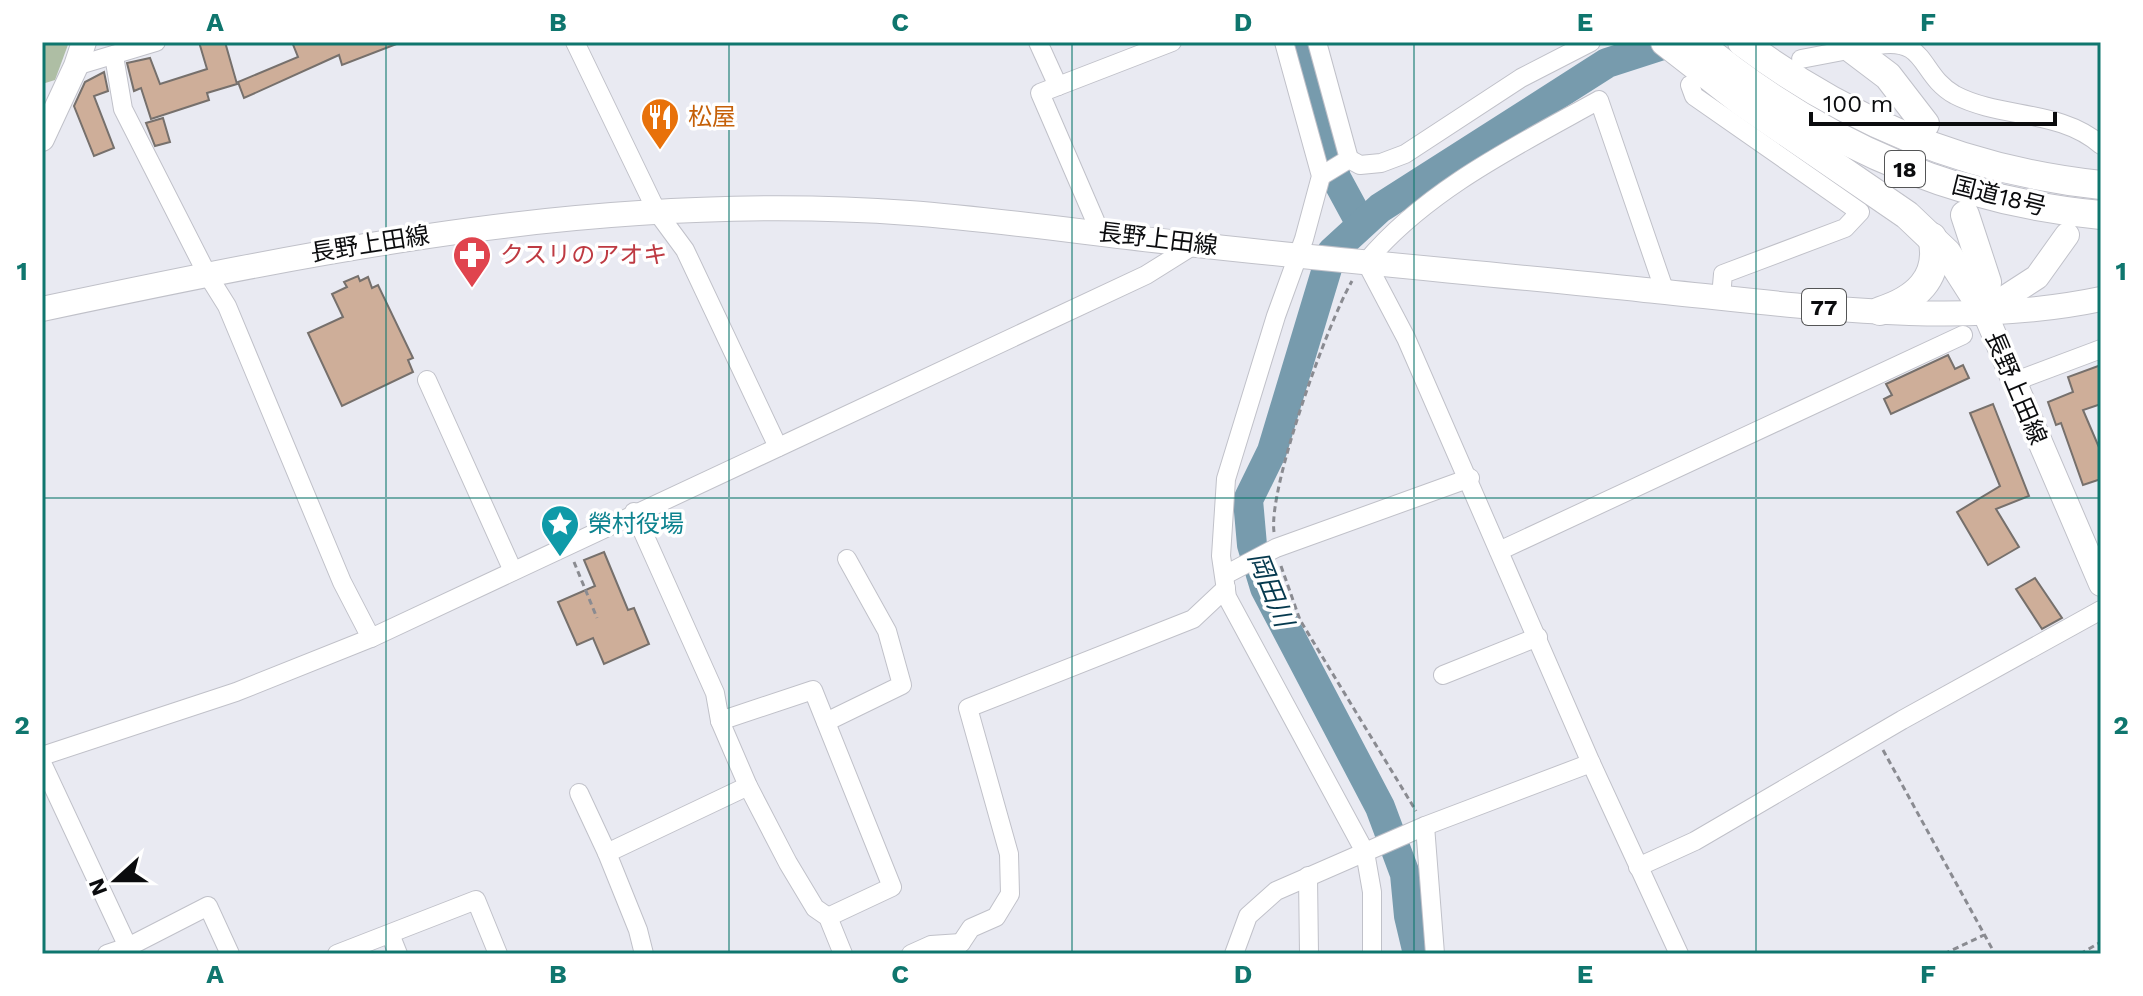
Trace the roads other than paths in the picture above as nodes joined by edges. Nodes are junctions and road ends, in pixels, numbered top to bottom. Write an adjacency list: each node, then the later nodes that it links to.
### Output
1 (84, 42): 16 (main road)
2 (156, 42): 14 (street)
3 (575, 42): 25 (street)
4 (1038, 42): 18 (street)
5 (1172, 42): 18 (street)
6 (1284, 42): 23 (street)
7 (1317, 42): 23 (street)
8 (1591, 42): 23 (street)
9 (1665, 42): 17 (highway)
10 (1697, 42): 17 (highway, 国道18号 / 18)
11 (1742, 42): 24 (highway, 国道18号 / 18)
12 (1844, 45): 15 (street); 20 (highway)
13 (1878, 45): 22 (street)
14 (114, 56): 16 (street); 34 (street)
15 (1801, 59)
16 (76, 66): 19 (main road)
17 (1709, 77): 27 (highway, 国道18号 / 18); 30 (highway); 36 (street)
18 (1058, 86): 28 (street)
19 (50, 103): 21 (main road)
20 (1925, 124)
21 (42, 139)
22 (2101, 145)
23 (1335, 167): 32 (street)
24 (2101, 185)
25 (657, 212): 28 (main road, 長野上田線 / 77); 34 (main road, 長野上田線 / 77); 45 (street)
26 (1965, 215): 40 (highway)
27 (2101, 215)
28 (1100, 232): 31 (main road, 長野上田線 / 77)
29 (2067, 235): 40 (main road)
30 (1932, 237): 39 (highway); 40 (highway)
31 (1194, 245): 32 (main road, 長野上田線 / 77); 45 (street)
32 (1298, 254): 33 (main road, 長野上田線 / 77); 51 (street)
33 (1366, 262): 35 (main road, 長野上田線 / 77); 35 (street); 46 (street)
34 (207, 274): 38 (main road, 長野上田線 / 77); 55 (street)
35 (1665, 292): 36 (main road, 長野上田線 / 77)
36 (1721, 297): 39 (main road, 長野上田線 / 77)
37 (2101, 299): 40 (main road, 77)
38 (42, 309)
39 (1880, 311): 40 (main road, 長野上田線 / 77)
40 (1984, 311): 44 (main road, 長野上田線)
41 (1963, 335): 48 (street)
42 (2101, 349): 44 (street)
43 (427, 380): 50 (street)
44 (2013, 382): 52 (main road, 長野上田線)
45 (778, 447): 47 (street)
46 (1470, 478): 48 (street); 51 (street)
47 (634, 512): 50 (street); 57 (street)
48 (1499, 551): 54 (street)
49 (847, 559): 58 (street)
50 (513, 571): 55 (street)
51 (1226, 582): 65 (street); 72 (street)
52 (2101, 584)
53 (2101, 610): 67 (street)
54 (1538, 637): 56 (street); 61 (street)
55 (371, 638): 59 (street)
56 (1443, 675)
57 (720, 721): 58 (street); 62 (street)
58 (826, 722): 69 (street)
59 (42, 756)
60 (42, 763): 71 (street)
61 (1591, 763): 64 (street); 67 (street)
62 (748, 786): 66 (street); 69 (street)
63 (579, 793): 66 (street)
64 (1418, 829): 65 (street); 84 (street)
65 (1369, 850): 68 (street); 83 (street)
66 (607, 853): 78 (street)
67 (1638, 867): 85 (street)
68 (1308, 876): 81 (street); 82 (street)
69 (828, 917): 79 (street)
70 (390, 934): 75 (street); 76 (street); 77 (street)
71 (128, 947): 73 (street); 74 (street)
72 (963, 949): 80 (street)
73 (107, 954)
74 (230, 954)
75 (337, 954)
76 (398, 954)
77 (498, 954)
78 (644, 954)
79 (843, 954)
80 (911, 954)
81 (1234, 954)
82 (1309, 954)
83 (1372, 954)
84 (1435, 954)
85 (1679, 954)

